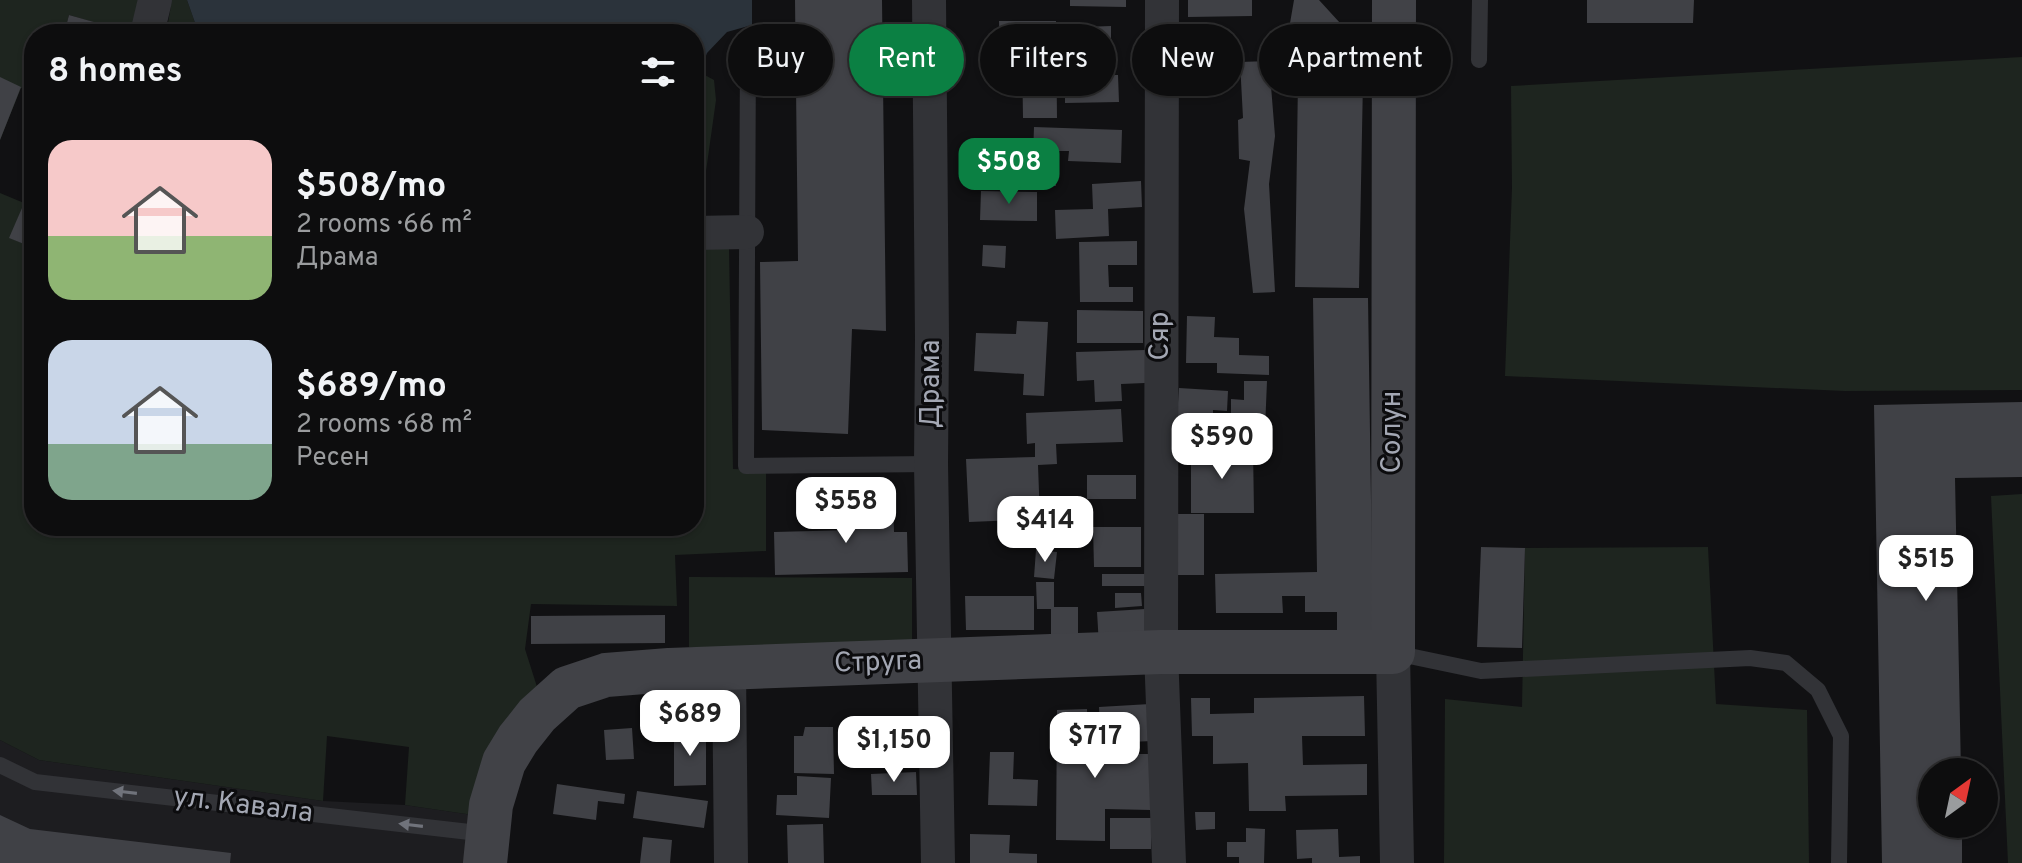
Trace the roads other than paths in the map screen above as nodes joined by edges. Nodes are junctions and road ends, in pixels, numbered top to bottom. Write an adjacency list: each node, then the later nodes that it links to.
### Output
1 (155, 0): 6 (street)
2 (929, 0): 11 (street, Драма)
3 (1162, 0): 12 (street, Сяр)
4 (1480, 0): 7 (lane)
5 (1391, 2): 13 (street, Солун)
6 (149, 24)
7 (1479, 60)
8 (748, 96): 9 (lane)
9 (747, 232): 10 (street); 11 (lane)
10 (704, 233)
11 (931, 464): 14 (street, Драма)
12 (1161, 652): 13 (street, Струга); 14 (street, Струга); 20 (street, Сяр)
13 (1393, 652): 21 (street, Солун); 22 (lane)
14 (934, 661): 15 (street, Струга); 19 (street, Драма)
15 (729, 669): 17 (street, Струга); 18 (street)
16 (0, 765): 17 (lane, ул. Кавала, one-way to 16)
17 (487, 849)
18 (731, 863)
19 (938, 863)
20 (1169, 863)
21 (1397, 863)
22 (1839, 863)

